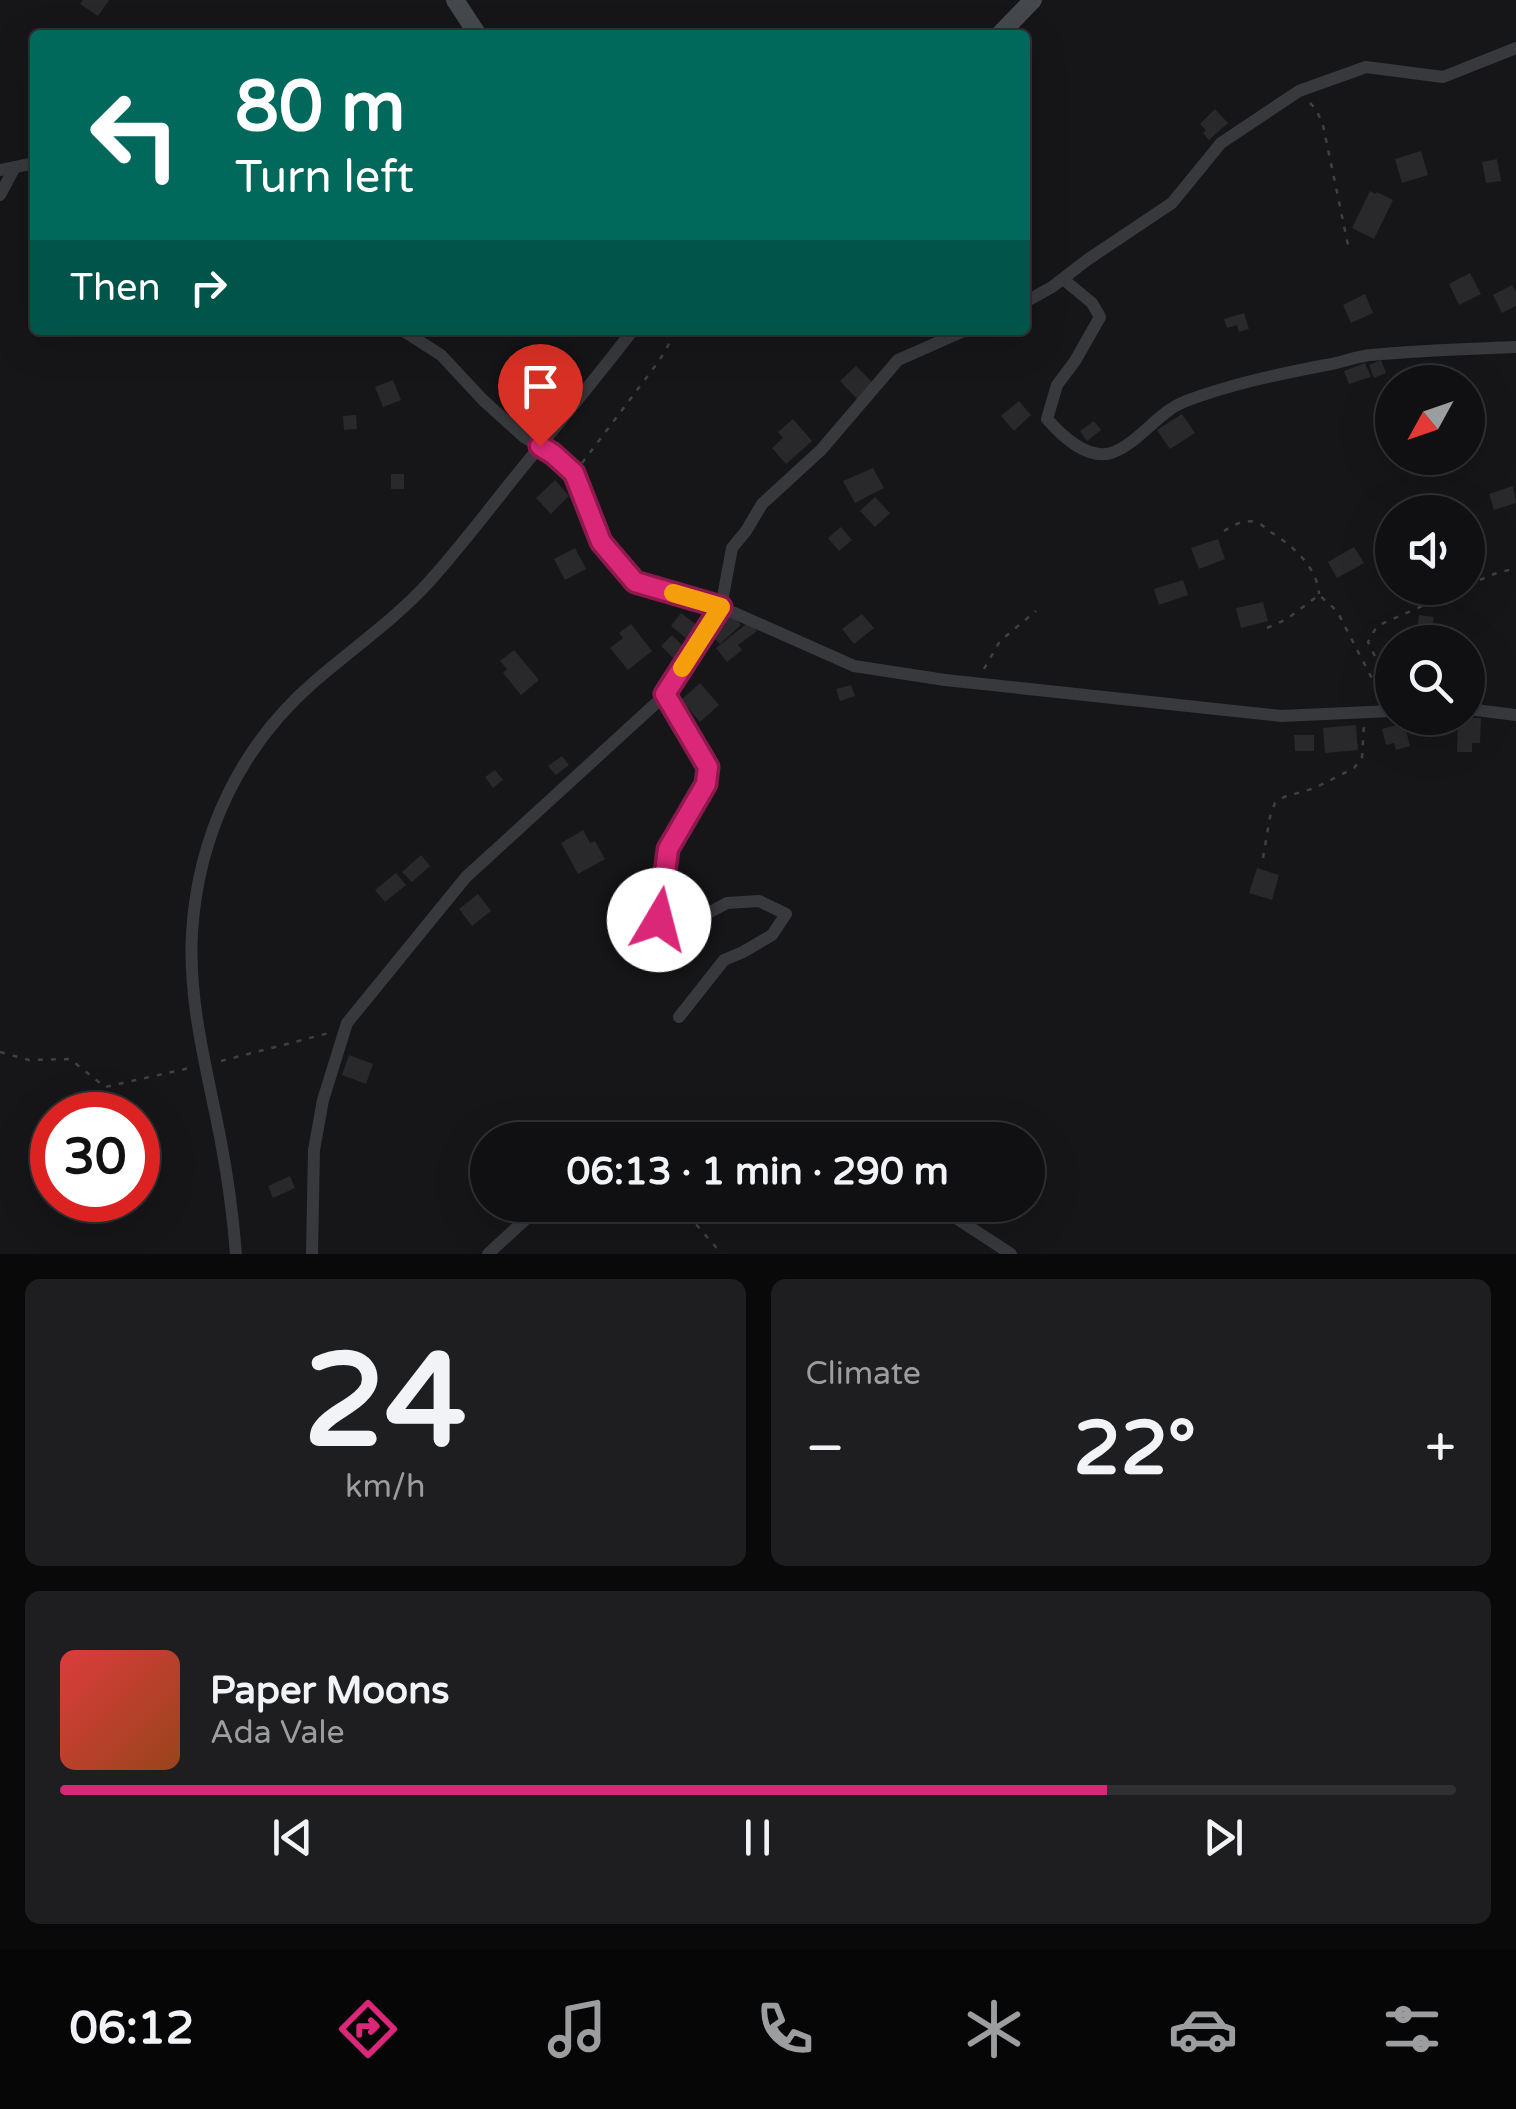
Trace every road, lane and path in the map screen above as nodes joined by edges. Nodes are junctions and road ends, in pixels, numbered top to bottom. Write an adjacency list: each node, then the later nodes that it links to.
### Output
1 (455, 0): 3 (street)
2 (1033, 0): 4 (street)
3 (475, 30)
4 (1004, 30)
5 (1516, 48): 6 (street)
6 (1299, 90): 11 (path); 12 (street)
7 (30, 164): 8 (street)
8 (15, 167): 9 (street); 10 (street)
9 (0, 170)
10 (0, 195)
11 (1348, 246)
12 (1063, 279): 13 (street); 18 (street)
13 (1030, 299)
14 (410, 335): 19 (street)
15 (629, 335): 19 (street)
16 (674, 335): 20 (path)
17 (955, 335): 26 (street)
18 (1516, 347)
19 (540, 446): 20 (street); 42 (street)
20 (574, 473): 26 (street)
21 (1224, 531): 24 (path)
22 (1516, 568): 23 (path)
23 (1485, 578)
24 (1319, 596): 29 (path); 34 (path)
25 (1423, 605): 28 (path)
26 (721, 607): 32 (street); 33 (street)
27 (1036, 611): 32 (path)
28 (1380, 625)
29 (1267, 628)
30 (1375, 630): 31 (path)
31 (1375, 656)
32 (976, 684): 34 (street)
33 (665, 694): 39 (street); 40 (street)
34 (1370, 712): 35 (street); 38 (path)
35 (1375, 712)
36 (1485, 712): 37 (street)
37 (1516, 716)
38 (1263, 858)
39 (679, 1017)
40 (345, 1029): 42 (path); 47 (street)
41 (0, 1052): 42 (path)
42 (205, 1065): 46 (street)
43 (523, 1222): 48 (street)
44 (694, 1222): 49 (path)
45 (962, 1222): 50 (street)
46 (236, 1254)
47 (312, 1254)
48 (488, 1254)
49 (722, 1254)
50 (1011, 1254)

